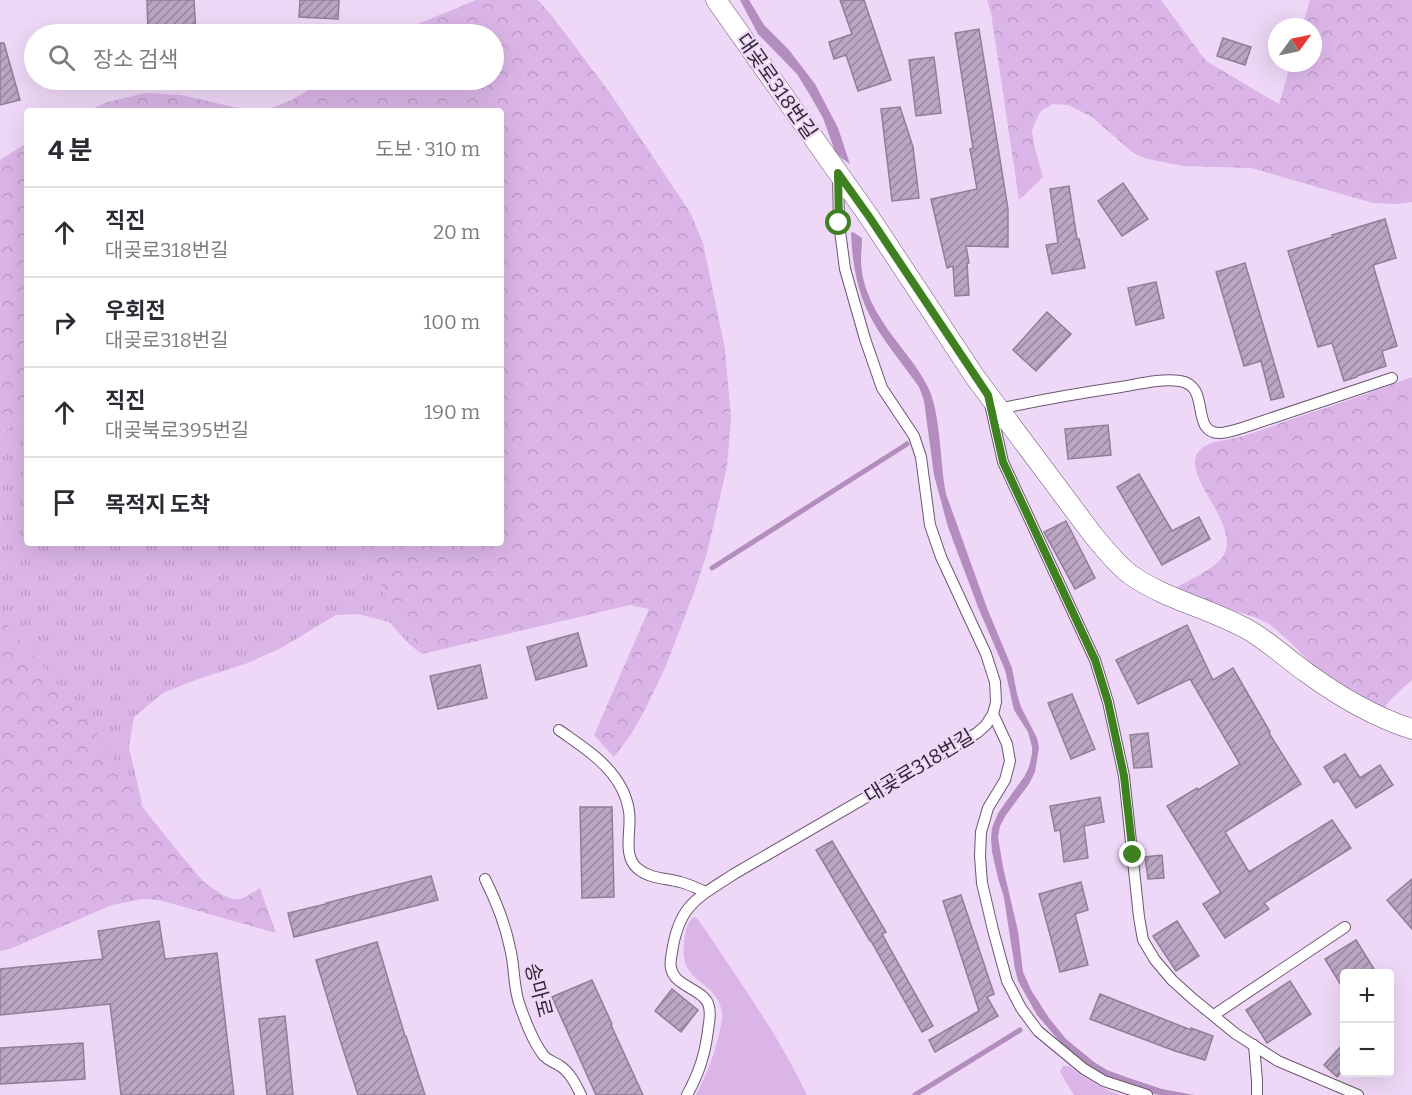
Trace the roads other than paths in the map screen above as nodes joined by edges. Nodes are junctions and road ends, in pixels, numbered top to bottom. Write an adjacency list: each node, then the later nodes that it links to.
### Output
1 (716, 0): 2 (street, 대곶로318번길)
2 (838, 173): 4 (street, 대곶로318번길); 5 (lane, 대곶로318번길)
3 (1392, 378): 4 (lane)
4 (994, 402): 7 (street, 대곶로318번길); 11 (lane)
5 (993, 714): 9 (lane, 대곶로318번길); 15 (lane)
6 (559, 729): 9 (lane)
7 (1412, 729)
8 (485, 879): 13 (lane, 송마로)
9 (706, 892): 14 (lane, 대곶로318번길)
10 (1345, 927): 11 (lane)
11 (1214, 1015): 12 (lane)
12 (1254, 1046): 16 (lane); 17 (lane)
13 (581, 1095)
14 (687, 1095)
15 (1147, 1095)
16 (1257, 1095)
17 (1358, 1095)

